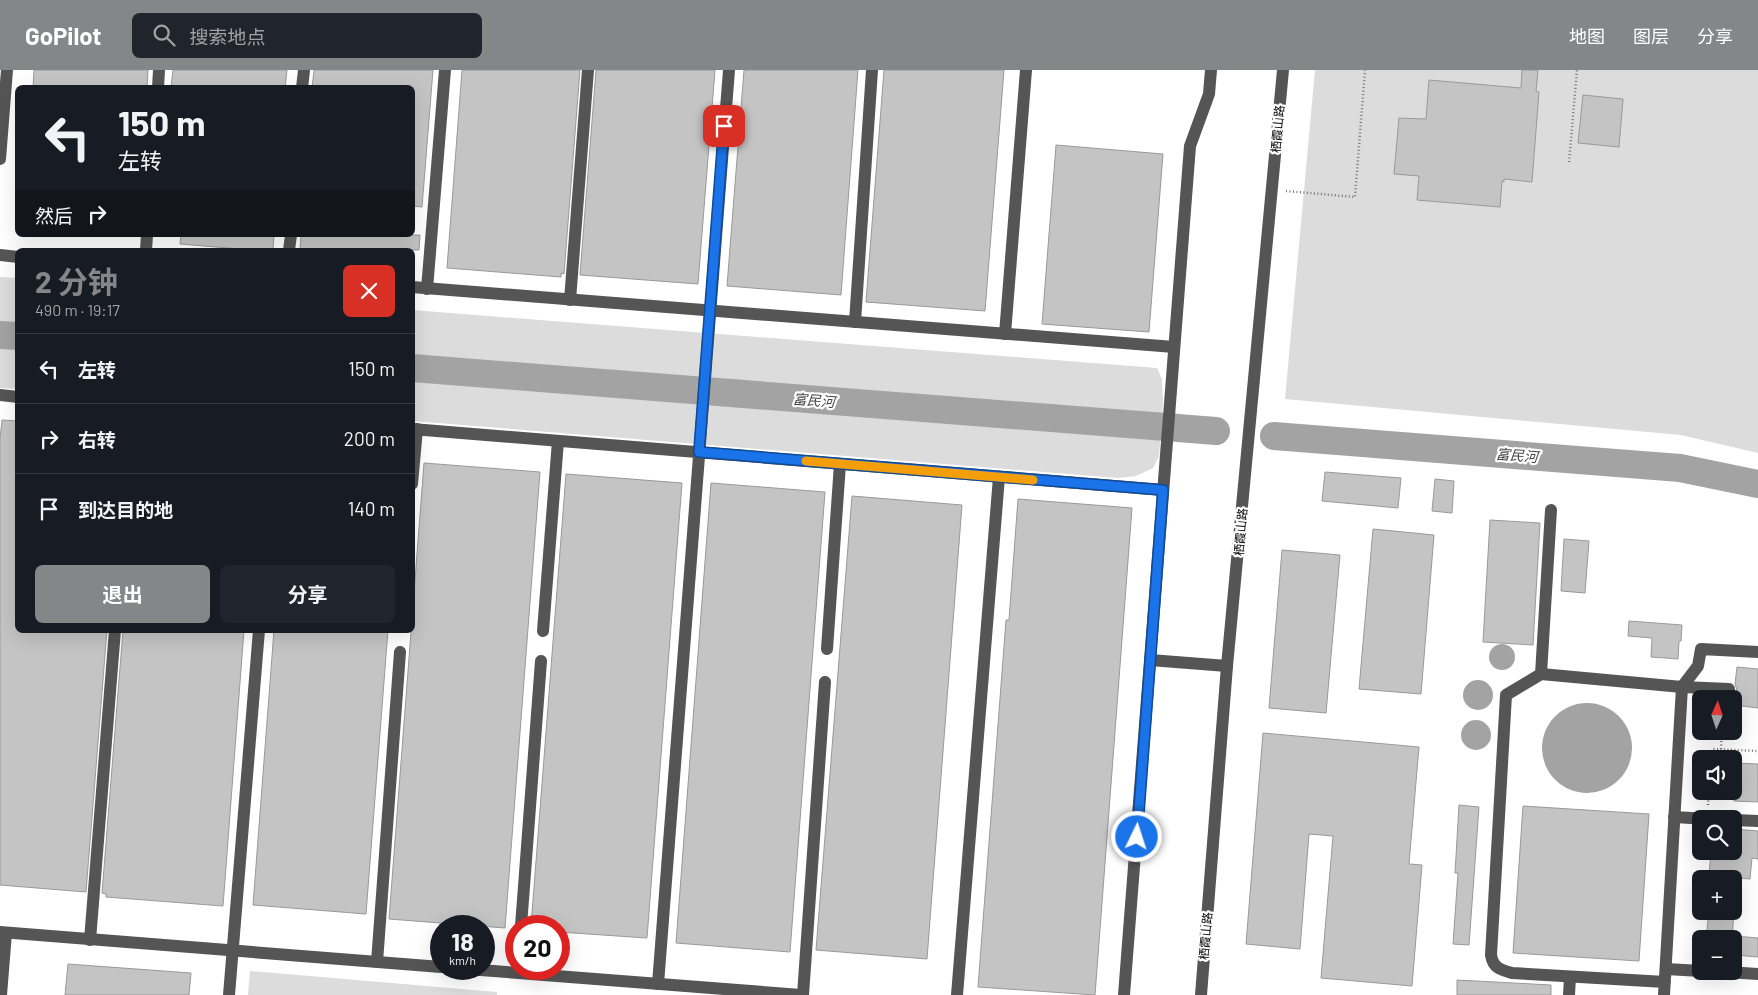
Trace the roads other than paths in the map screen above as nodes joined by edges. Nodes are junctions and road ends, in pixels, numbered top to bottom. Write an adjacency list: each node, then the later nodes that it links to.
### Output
1 (7, 70): 13 (street)
2 (160, 70): 11 (street)
3 (304, 70): 12 (street)
4 (445, 70): 17 (street)
5 (588, 70): 18 (street)
6 (729, 70): 19 (street)
7 (872, 70): 20 (street)
8 (1026, 70): 21 (street)
9 (1211, 70): 22 (street)
10 (1283, 70): 40 (street, 栖霞山路)
11 (158, 85)
12 (302, 85)
13 (0, 159)
14 (0, 256): 15 (street)
15 (15, 257)
16 (415, 288): 17 (street)
17 (427, 289): 18 (street)
18 (570, 300): 19 (street)
19 (710, 311): 20 (street); 27 (street)
20 (854, 322): 21 (street)
21 (1005, 334): 22 (street)
22 (1174, 347): 30 (street)
23 (0, 395): 24 (street)
24 (15, 397)
25 (415, 429): 26 (street)
26 (558, 441): 27 (street); 32 (street)
27 (699, 452): 28 (street); 61 (street)
28 (840, 464): 29 (street); 35 (street)
29 (999, 477): 30 (street); 66 (street)
30 (1163, 490): 38 (street)
31 (1551, 510): 41 (street)
32 (543, 632)
33 (115, 633): 51 (street)
34 (259, 633): 52 (street)
35 (827, 649)
36 (400, 652): 53 (street)
37 (1758, 652): 43 (street)
38 (1150, 660): 40 (street); 67 (street)
39 (541, 661): 49 (street)
40 (1227, 666): 68 (street, 栖霞山路)
41 (1541, 674): 43 (street); 60 (street)
42 (825, 682): 65 (street)
43 (1682, 687): 44 (street); 45 (street)
44 (1729, 690)
45 (1674, 817): 46 (street); 55 (street)
46 (1692, 818)
47 (1742, 820): 48 (street)
48 (1758, 821)
49 (521, 915)
50 (3, 933): 51 (street); 63 (street)
51 (90, 940): 52 (street)
52 (233, 951): 53 (street); 64 (street)
53 (376, 962): 54 (street)
54 (430, 966)
55 (1666, 969): 56 (street); 62 (street)
56 (1692, 970)
57 (1742, 973): 58 (street)
58 (1758, 974)
59 (570, 976): 61 (street)
60 (1570, 976): 62 (street); 69 (street)
61 (658, 984): 65 (street)
62 (1664, 988)
63 (1, 995)
64 (229, 995)
65 (802, 995)
66 (957, 995)
67 (1124, 995)
68 (1200, 995)
69 (1569, 995)

